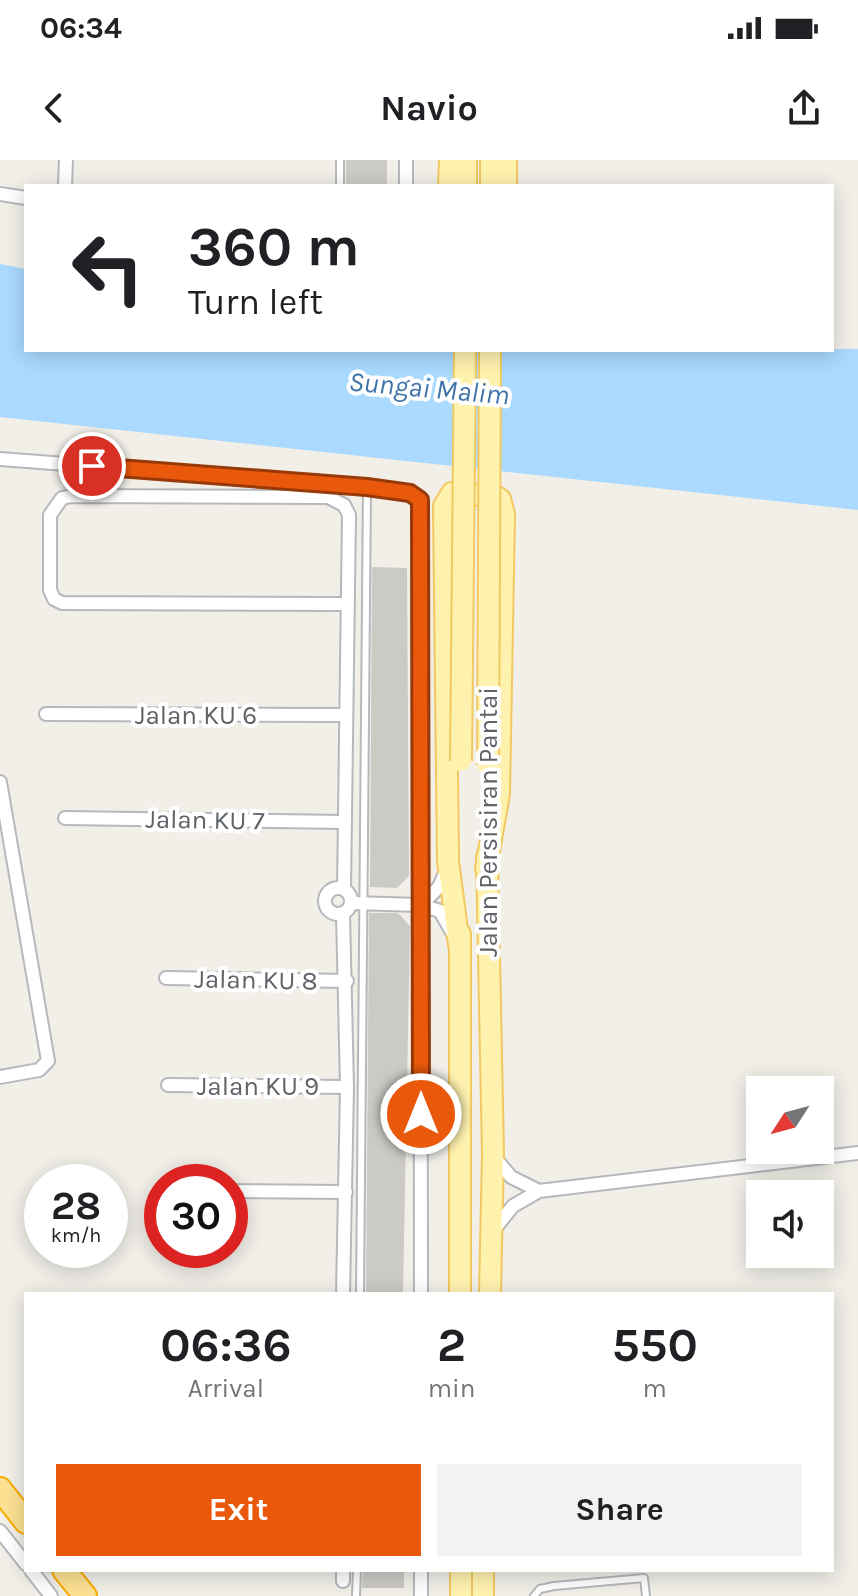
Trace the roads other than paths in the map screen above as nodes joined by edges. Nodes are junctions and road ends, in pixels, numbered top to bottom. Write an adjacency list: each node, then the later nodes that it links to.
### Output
1 (66, 160): 8 (street)
2 (340, 160): 9 (lane)
3 (406, 160): 10 (street)
4 (450, 160): 11 (main road)
5 (466, 160): 12 (main road)
6 (491, 160): 13 (main road)
7 (506, 160): 14 (main road)
8 (65, 184)
9 (340, 184)
10 (406, 184)
11 (449, 184)
12 (466, 184)
13 (491, 184)
14 (506, 184)
15 (0, 194): 16 (street)
16 (24, 198)
17 (465, 352): 32 (main road, Jalan Persisiran Pantai, bridge)
18 (490, 352): 28 (main road, Jalan Persisiran Pantai, bridge)
19 (0, 459): 20 (street)
20 (367, 487): 30 (street); 31 (lane)
21 (346, 604): 21 (street); 23 (street)
22 (46, 714): 23 (street, Jalan KU 6)
23 (345, 715): 26 (street)
24 (0, 782): 35 (street)
25 (65, 818): 26 (street, Jalan KU 7)
26 (345, 822): 29 (street)
27 (448, 861): 28 (main road); 30 (street); 32 (main road)
28 (486, 868): 39 (main road, Jalan Persisiran Pantai)
29 (344, 889): 31 (street); 31 (street)
30 (421, 905): 31 (street); 32 (street); 46 (street)
31 (353, 906): 34 (street); 45 (lane)
32 (459, 945): 47 (main road, Jalan Persisiran Pantai)
33 (166, 978): 34 (street, Jalan KU 8)
34 (347, 981): 37 (street)
35 (0, 1077)
36 (168, 1085): 37 (street, Jalan KU 9)
37 (347, 1087): 42 (street)
38 (858, 1153): 41 (street)
39 (493, 1154): 41 (street); 43 (main road, Jalan Persisiran Pantai)
40 (248, 1191): 42 (street)
41 (539, 1191): 43 (street)
42 (346, 1192): 44 (street)
43 (492, 1232): 48 (main road, Jalan Persisiran Pantai)
44 (343, 1292)
45 (360, 1292)
46 (421, 1292)
47 (460, 1292)
48 (490, 1292)
49 (0, 1490): 50 (highway)
50 (24, 1520)
51 (0, 1531): 52 (street)
52 (24, 1561)
53 (33, 1572): 59 (street)
54 (66, 1572): 60 (highway)
55 (357, 1572): 61 (lane)
56 (421, 1572): 62 (street)
57 (461, 1572): 63 (main road)
58 (483, 1572): 64 (main road)
59 (51, 1596)
60 (85, 1596)
61 (356, 1596)
62 (421, 1596)
63 (461, 1596)
64 (483, 1596)
65 (534, 1596): 66 (lane)
66 (646, 1596)

